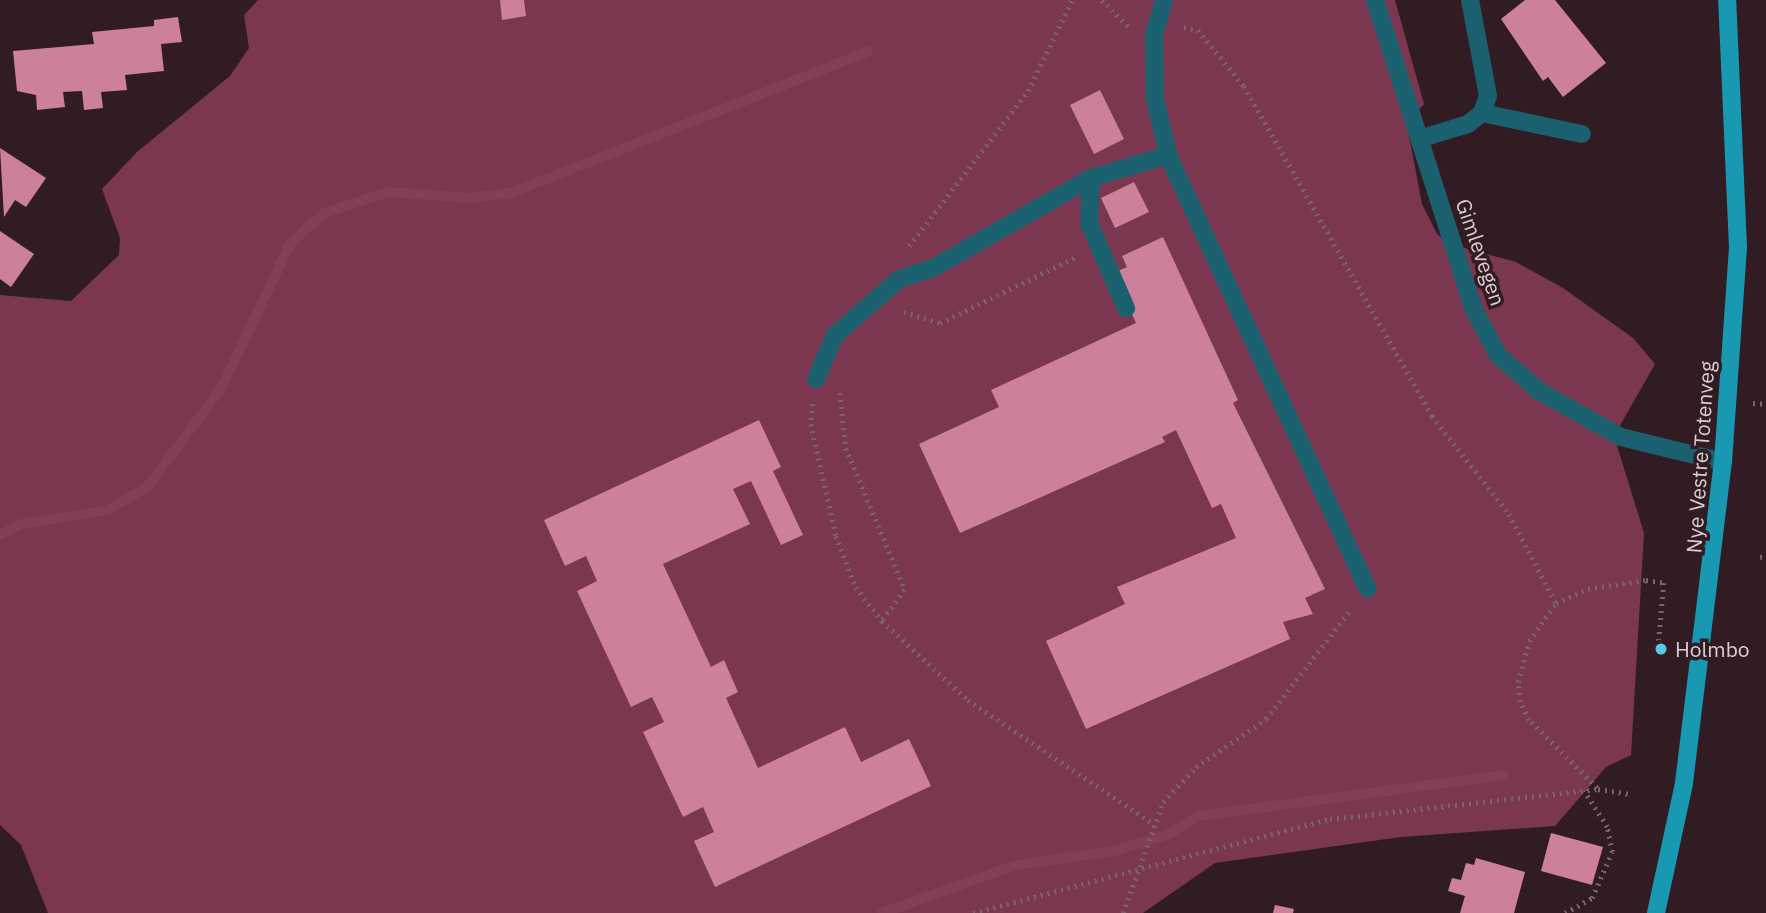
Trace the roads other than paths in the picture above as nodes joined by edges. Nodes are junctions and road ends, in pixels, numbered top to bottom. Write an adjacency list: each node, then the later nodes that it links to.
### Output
1 (1164, 0): 8 (street)
2 (1375, 0): 7 (street, Gimlevegen)
3 (1470, 0): 5 (street)
4 (1727, 0): 12 (main road, Nye Vestre Totenveg)
5 (1482, 113): 6 (street); 7 (street)
6 (1581, 134)
7 (1422, 138): 12 (street, Gimlevegen)
8 (1168, 155): 9 (street); 13 (street)
9 (1091, 178): 10 (street); 11 (street)
10 (1126, 308)
11 (816, 379)
12 (1723, 462): 14 (main road, Nye Vestre Totenveg)
13 (1367, 588)
14 (1656, 913)

